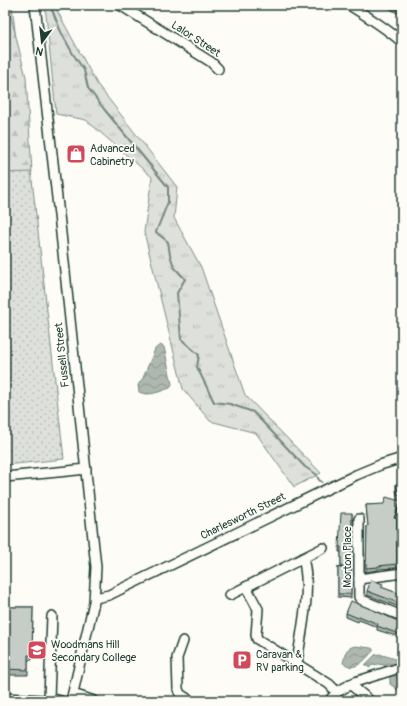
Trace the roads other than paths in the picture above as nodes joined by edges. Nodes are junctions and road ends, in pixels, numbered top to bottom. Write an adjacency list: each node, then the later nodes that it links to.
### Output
1 (35, 5): 7 (street, Fussell Street)
2 (120, 5): 5 (street, Lalor Street)
3 (349, 5): 4 (street)
4 (402, 42)
5 (218, 69)
6 (402, 458): 16 (street, Charlesworth Street)
7 (86, 469): 8 (street); 16 (street, Fussell Street)
8 (5, 478)
9 (359, 519): 13 (street, Morton Place)
10 (323, 548): 11 (street)
11 (303, 558): 14 (street); 20 (street)
12 (402, 573): 13 (street)
13 (359, 578): 18 (street, Morton Place)
14 (246, 587): 15 (street); 20 (street)
15 (230, 595)
16 (95, 598): 26 (street, Fussell Street)
17 (52, 616): 25 (street)
18 (402, 616)
19 (183, 641): 29 (street)
20 (297, 664): 23 (street)
21 (402, 667): 22 (street)
22 (350, 684): 23 (street); 31 (street)
23 (337, 692): 30 (street)
24 (5, 698): 25 (street)
25 (49, 698): 27 (street)
26 (72, 698): 28 (street)
27 (61, 701)
28 (94, 701)
29 (191, 701)
30 (329, 701)
31 (370, 701)

